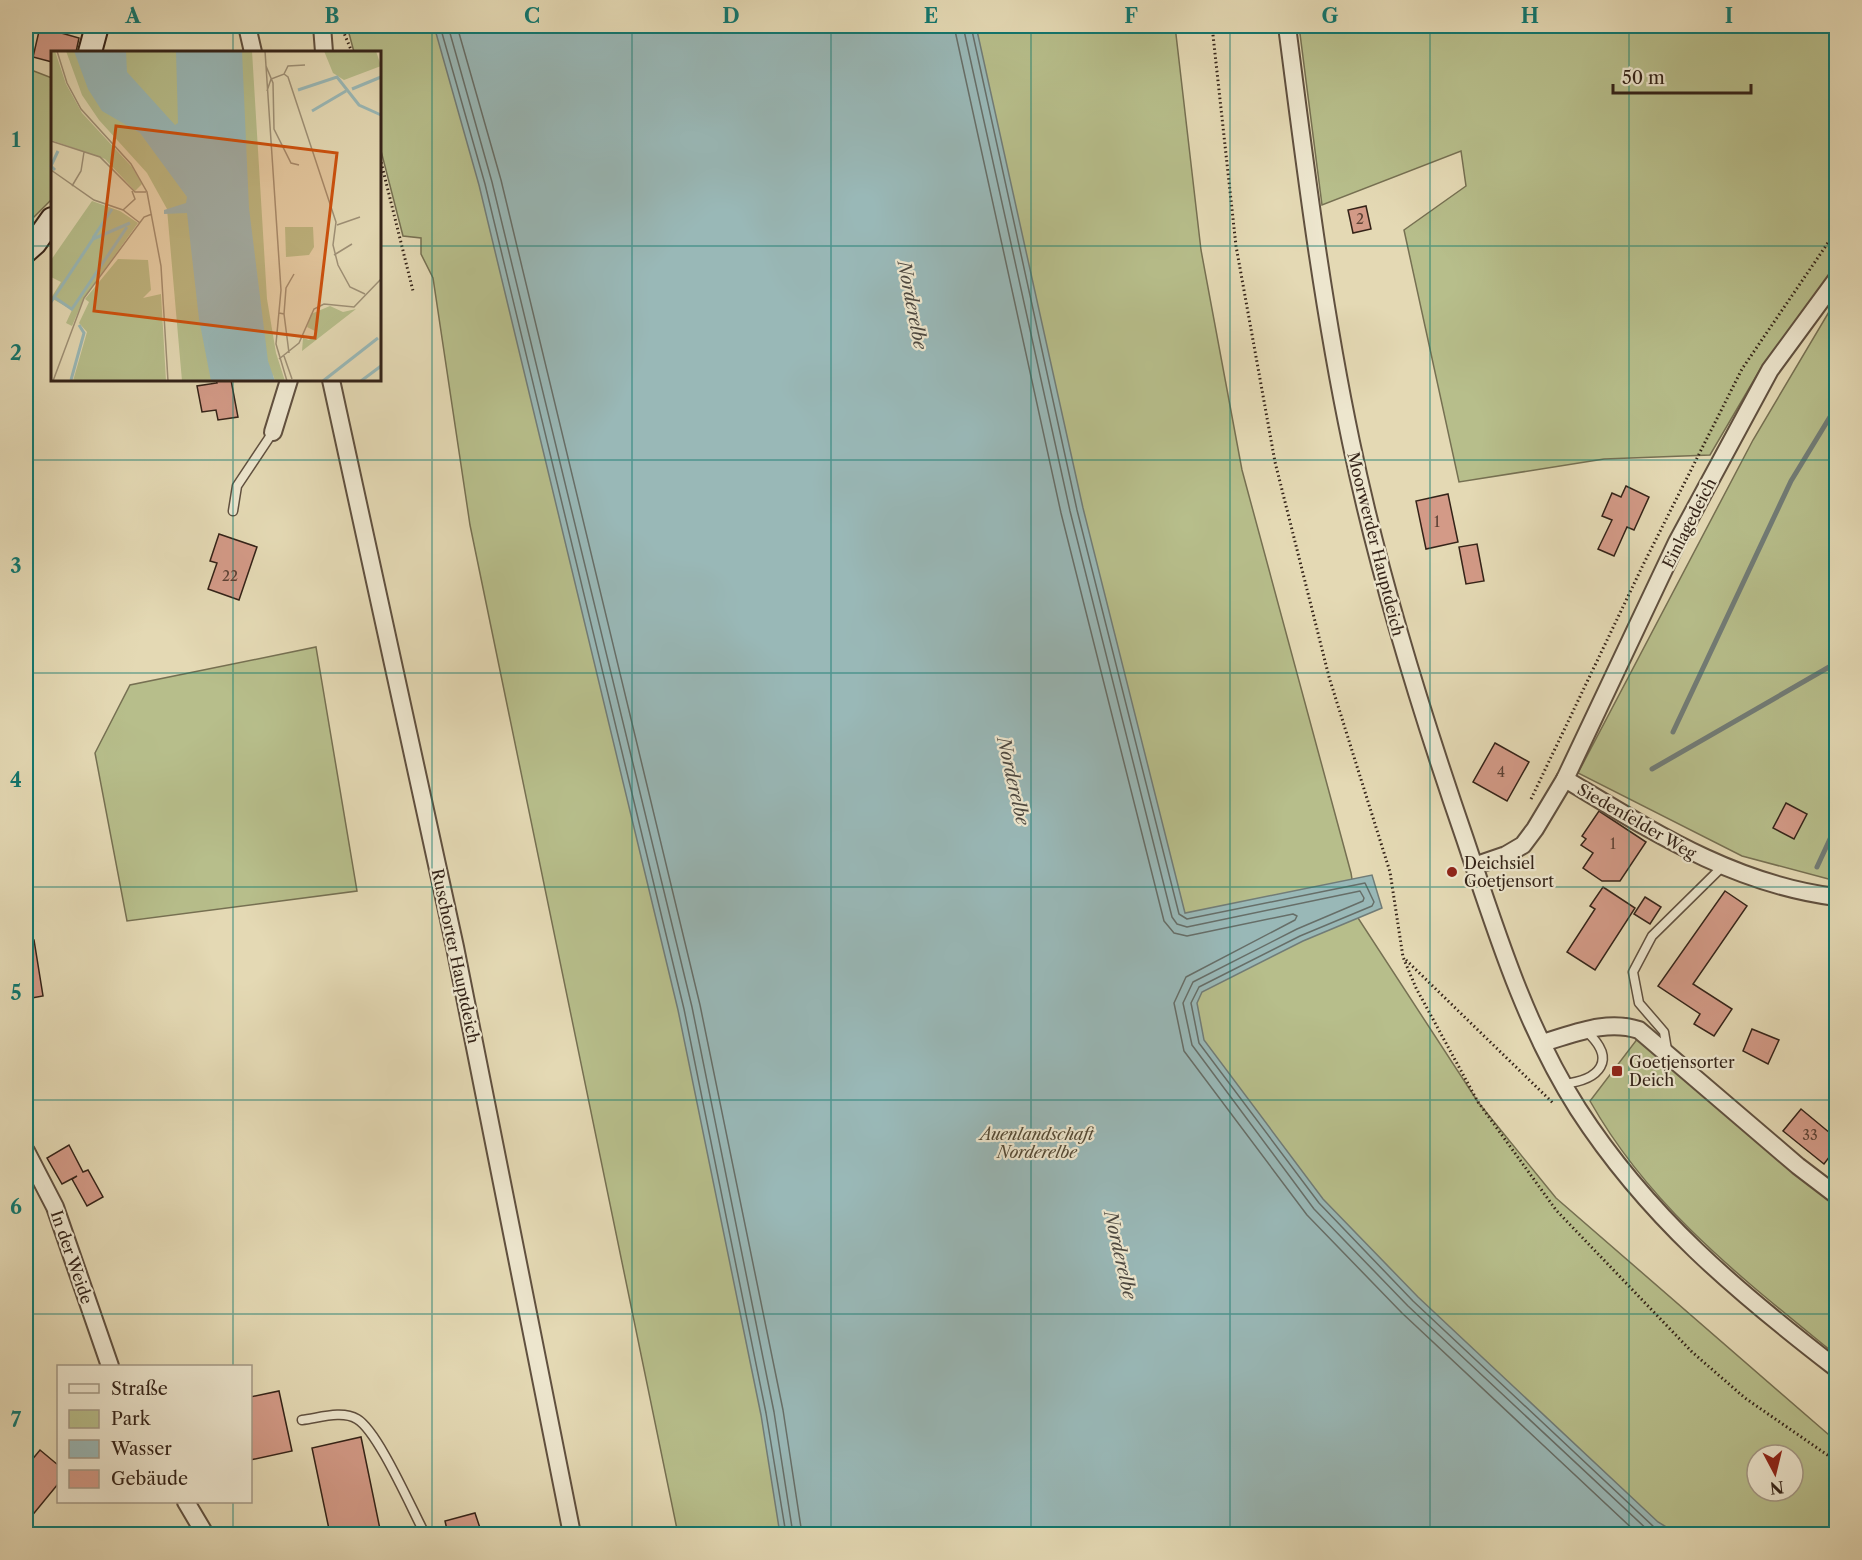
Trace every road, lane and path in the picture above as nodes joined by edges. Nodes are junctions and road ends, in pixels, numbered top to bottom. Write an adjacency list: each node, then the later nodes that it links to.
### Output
1 (97, 26): 7 (street)
2 (247, 26): 8 (street)
3 (322, 26): 9 (street)
4 (340, 26): 10 (path)
5 (1212, 26): 24 (path)
6 (1287, 26): 21 (street, Moorwerder Hauptdeich)
7 (90, 51)
8 (253, 51)
9 (324, 51)
10 (352, 51)
11 (381, 162): 15 (path)
12 (51, 220): 13 (street)
13 (26, 251)
14 (1836, 280): 20 (street, Einlagedeich)
15 (413, 291)
16 (289, 381): 18 (street)
17 (331, 381): 39 (street, Ruschorter Hauptdeich)
18 (273, 432): 19 (lane)
19 (233, 511)
20 (1565, 779): 21 (street, Siedenfelder Weg); 22 (street, Siedenfelder Weg)
21 (1474, 866): 26 (street, Moorwerder Hauptdeich)
22 (1722, 867): 23 (street, Siedenfelder Weg); 27 (lane)
23 (1836, 897)
24 (1403, 957): 29 (path); 35 (path)
25 (1585, 1030): 26 (street); 27 (street); 28 (lane)
26 (1542, 1043): 28 (street, Moorwerder Hauptdeich)
27 (1669, 1055): 31 (street)
28 (1563, 1084): 29 (street, Moorwerder Hauptdeich)
29 (1579, 1110): 33 (street, Moorwerder Hauptdeich)
30 (26, 1151): 32 (street, In der Weide)
31 (1836, 1195)
32 (110, 1365)
33 (1836, 1368)
34 (302, 1420): 38 (lane)
35 (1836, 1461)
36 (187, 1503): 37 (street)
37 (205, 1534)
38 (425, 1534)
39 (572, 1534)

